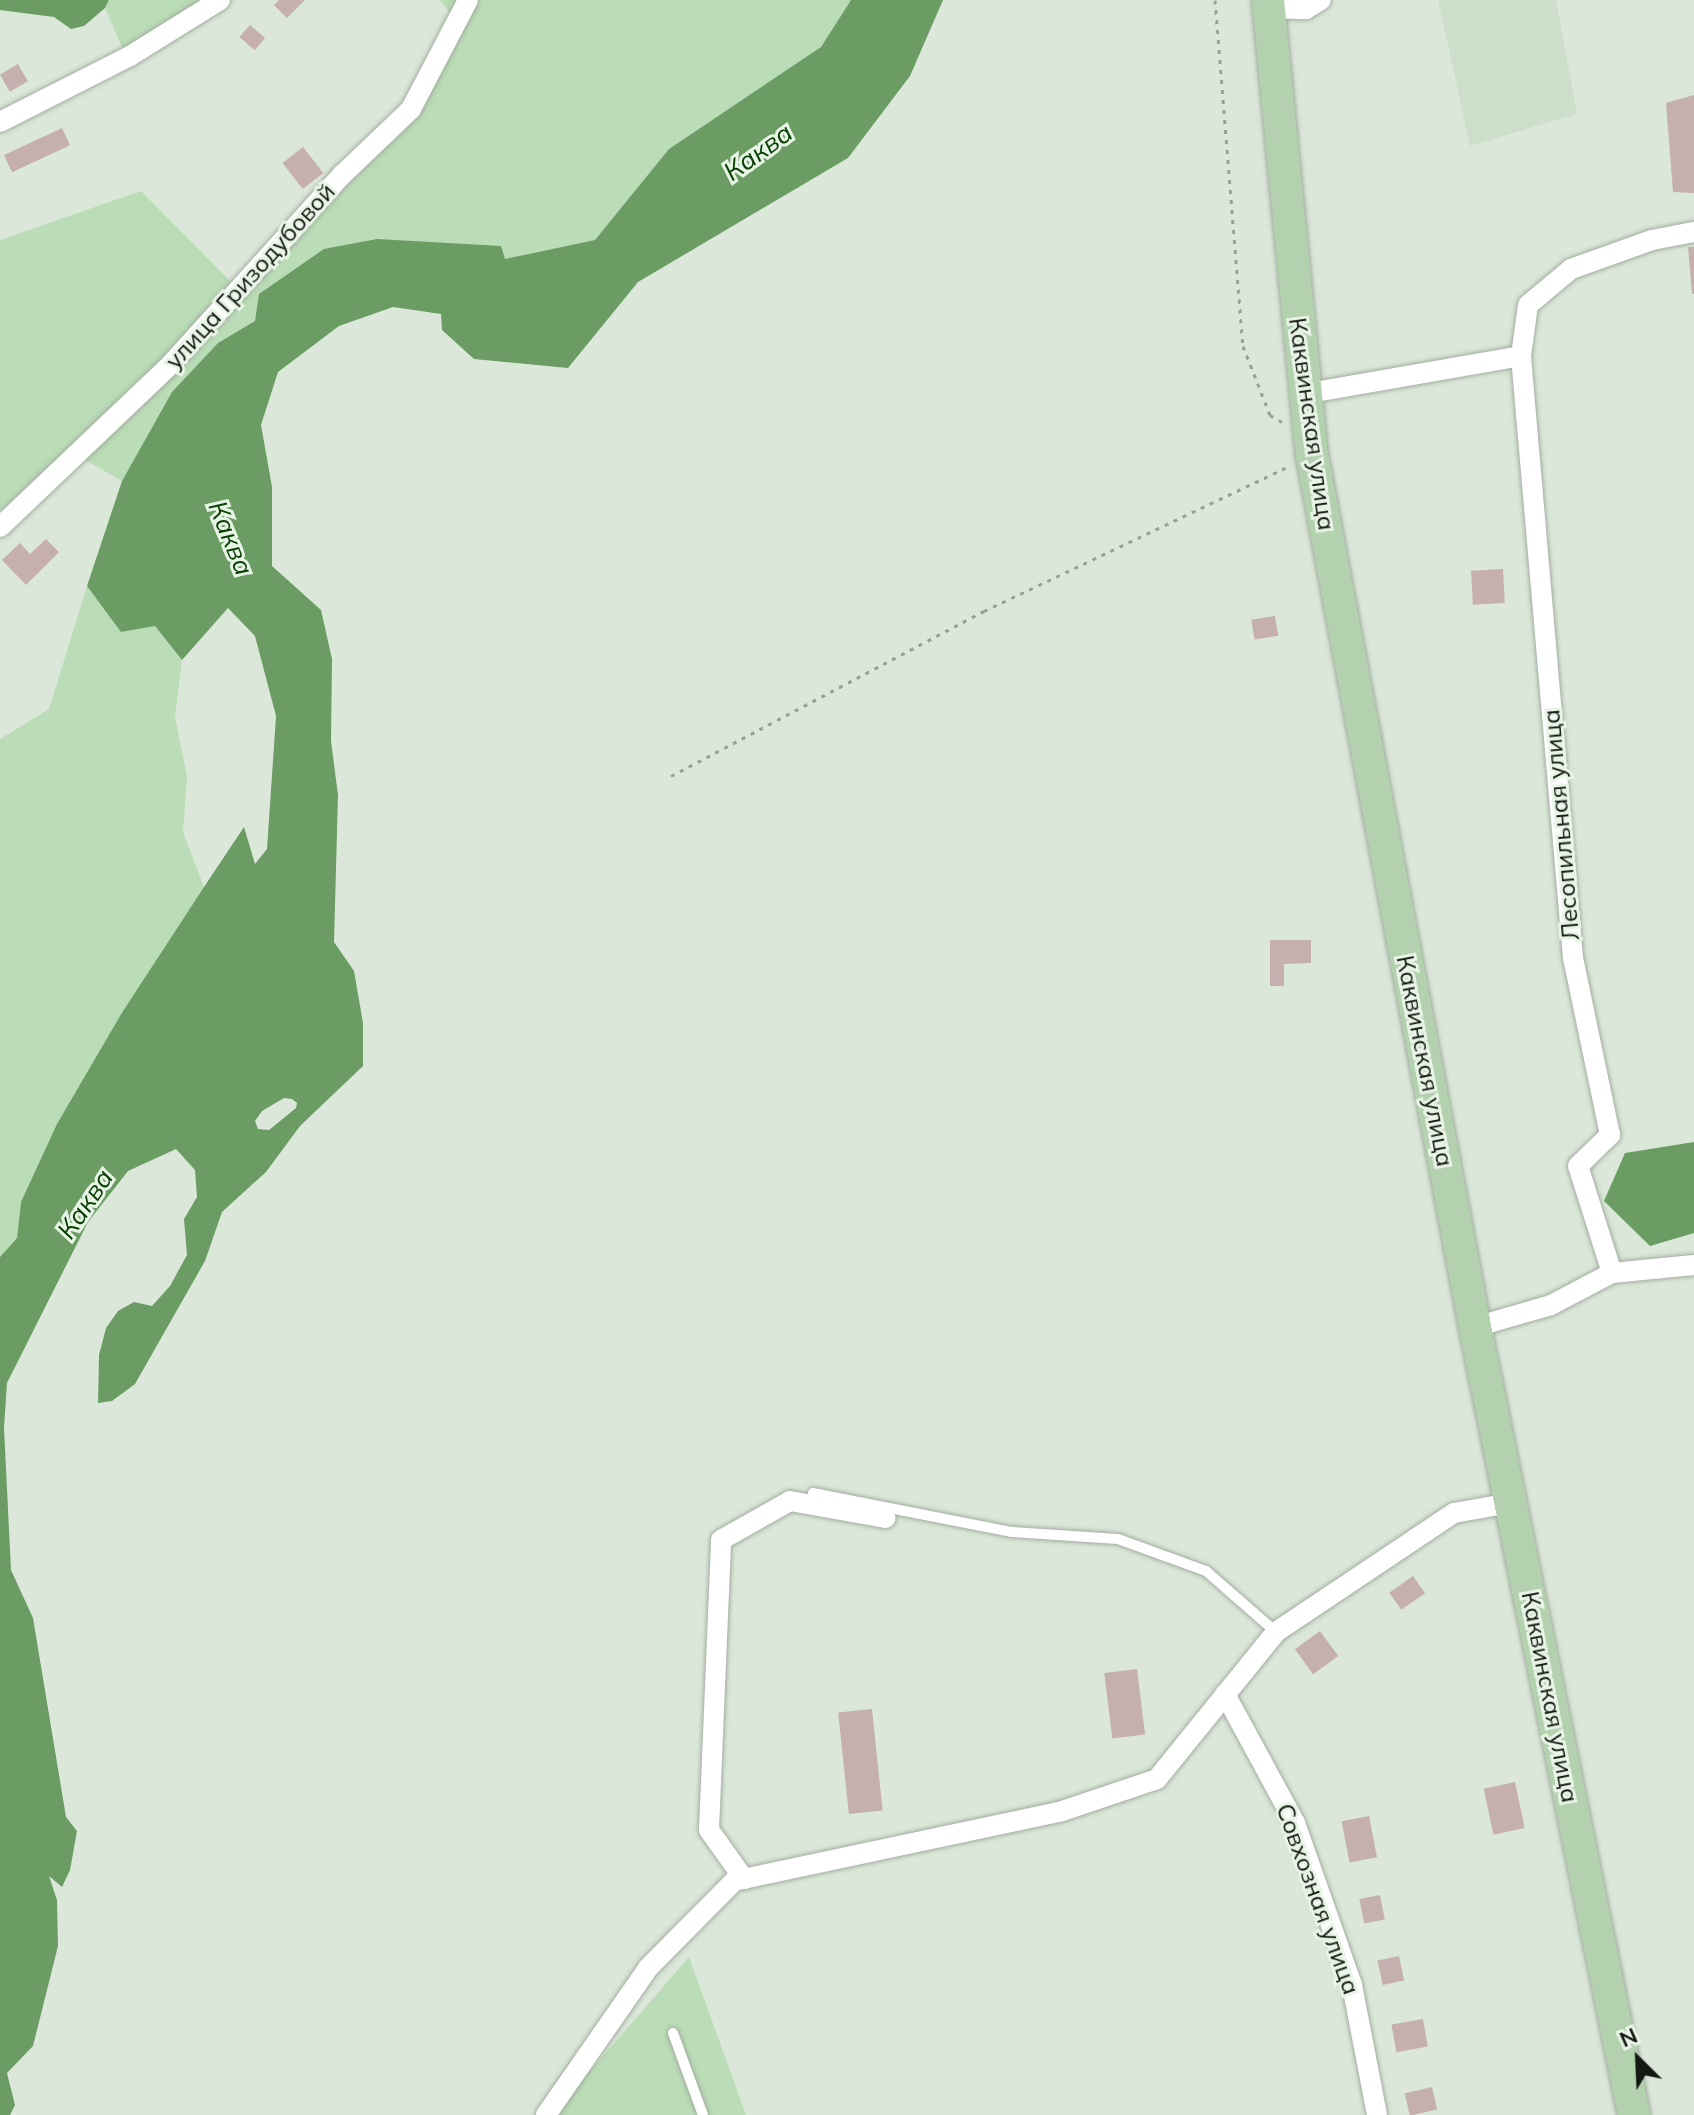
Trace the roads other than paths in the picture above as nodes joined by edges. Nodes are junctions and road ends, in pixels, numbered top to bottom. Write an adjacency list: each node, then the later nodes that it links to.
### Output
1 (220, 0): 5 (street)
2 (468, 0): 9 (street, улица Гризодубовой)
3 (1321, 0): 4 (street)
4 (1268, 4): 8 (main road, Каквинская улица)
5 (0, 122)
6 (1694, 232): 7 (street)
7 (1521, 356): 8 (street); 11 (street, Лесопильная улица)
8 (1304, 394): 12 (main road, Каквинская улица)
9 (0, 527)
10 (1694, 1265): 11 (street)
11 (1612, 1273): 12 (street)
12 (1475, 1327): 14 (main road, Каквинская улица)
13 (813, 1493): 16 (lane)
14 (1510, 1503): 16 (street); 23 (main road, Каквинская улица)
15 (885, 1518): 18 (street)
16 (1276, 1632): 17 (street)
17 (1225, 1694): 18 (street); 22 (street, Совхозная улица)
18 (744, 1879): 20 (street)
19 (673, 2033): 21 (lane)
20 (546, 2115)
21 (703, 2115)
22 (1377, 2115)
23 (1634, 2115)

